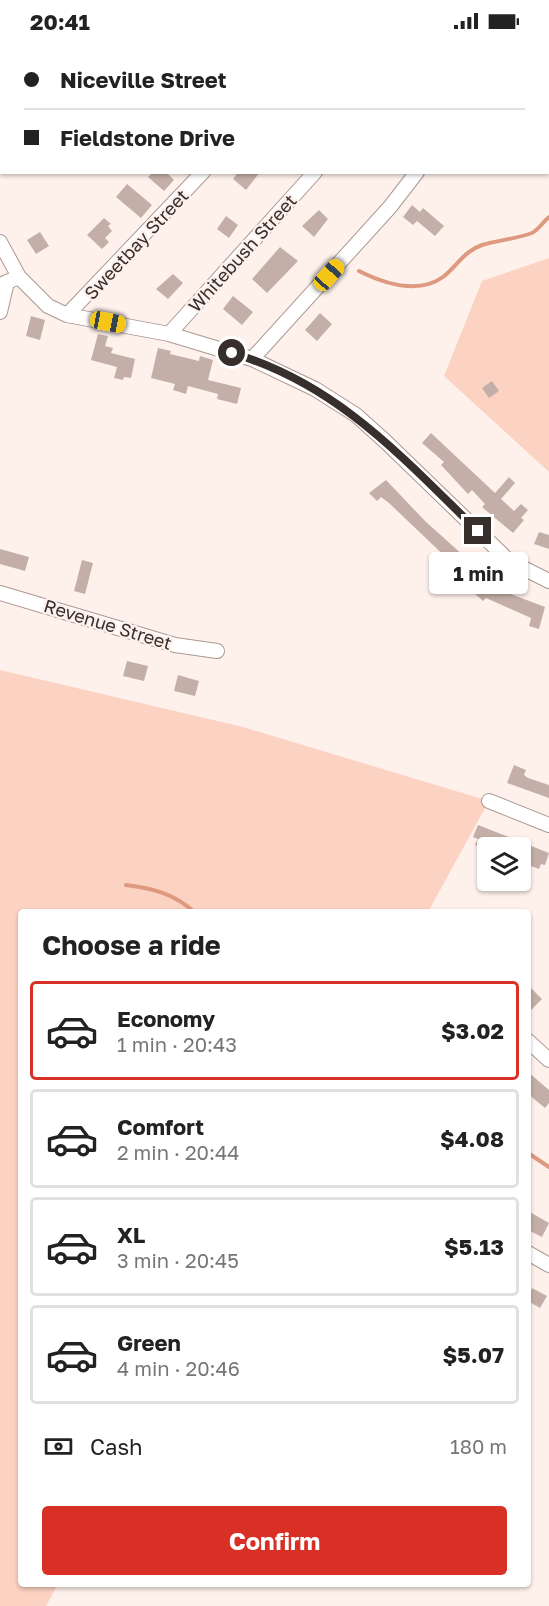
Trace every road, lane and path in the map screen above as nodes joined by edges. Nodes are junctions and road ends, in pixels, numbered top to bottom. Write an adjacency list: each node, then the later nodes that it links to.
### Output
1 (201, 174): 7 (street, Sweetbay Street)
2 (313, 174): 8 (street, Whitebush Street)
3 (415, 174): 9 (street)
4 (0, 242): 5 (street)
5 (9, 281): 6 (street); 7 (street)
6 (0, 312)
7 (67, 315): 8 (street)
8 (169, 334): 9 (street)
9 (252, 359): 10 (street)
10 (549, 580)
11 (0, 593): 12 (street, Revenue Street)
12 (217, 651)
13 (489, 801): 14 (street)
14 (549, 825)
15 (531, 1044): 16 (street)
16 (549, 1060)
17 (531, 1255): 18 (street)
18 (549, 1265)

